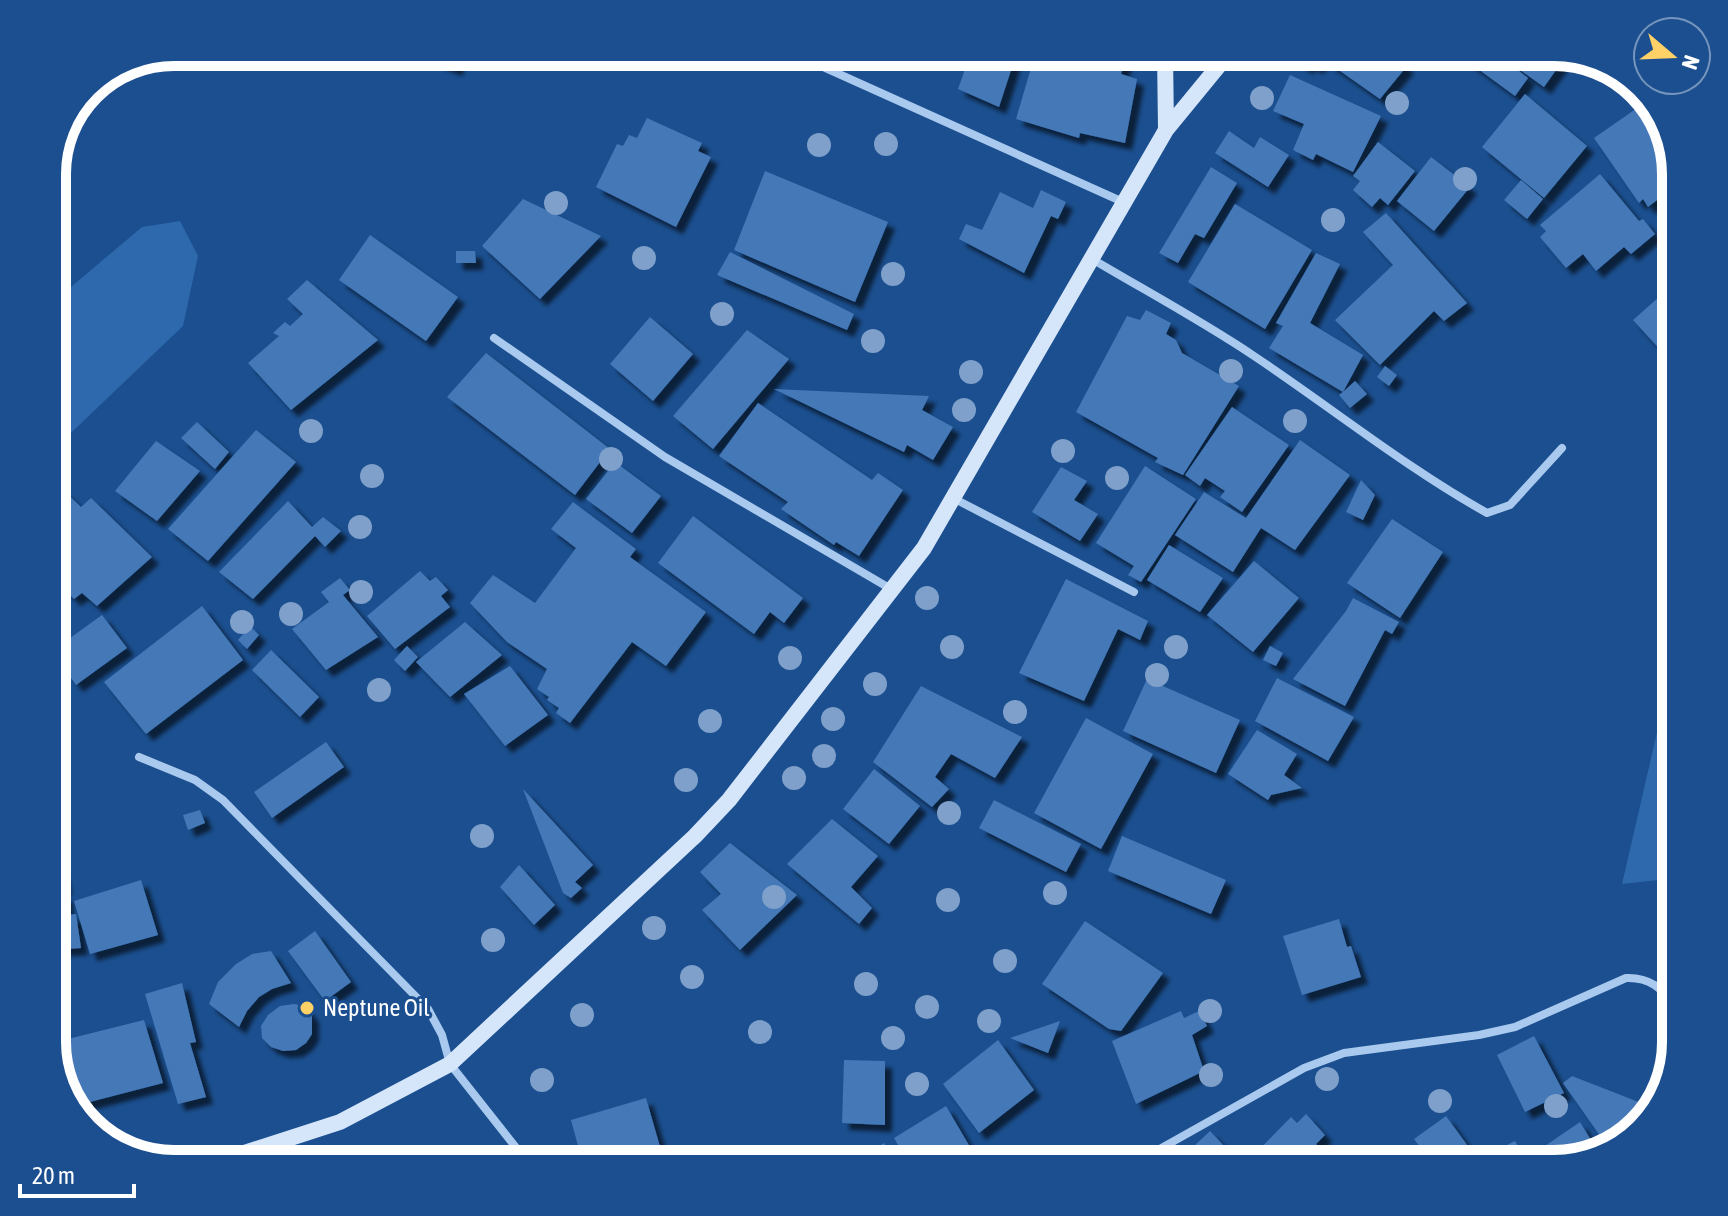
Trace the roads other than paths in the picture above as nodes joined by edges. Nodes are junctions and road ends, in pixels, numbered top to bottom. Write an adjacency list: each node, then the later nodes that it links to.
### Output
1 (821, 66): 5 (street)
2 (1165, 66): 4 (main road)
3 (1219, 66): 4 (main road)
4 (1166, 130): 5 (main road)
5 (1123, 202): 6 (main road)
6 (1090, 258): 8 (street); 9 (main road)
7 (494, 338): 10 (street)
8 (1562, 448)
9 (953, 498): 10 (main road); 11 (street)
10 (891, 589): 14 (main road)
11 (1134, 592)
12 (139, 757): 14 (street)
13 (1662, 992): 17 (street)
14 (450, 1064): 15 (main road); 16 (street)
15 (253, 1150)
16 (518, 1150)
17 (1158, 1150)

